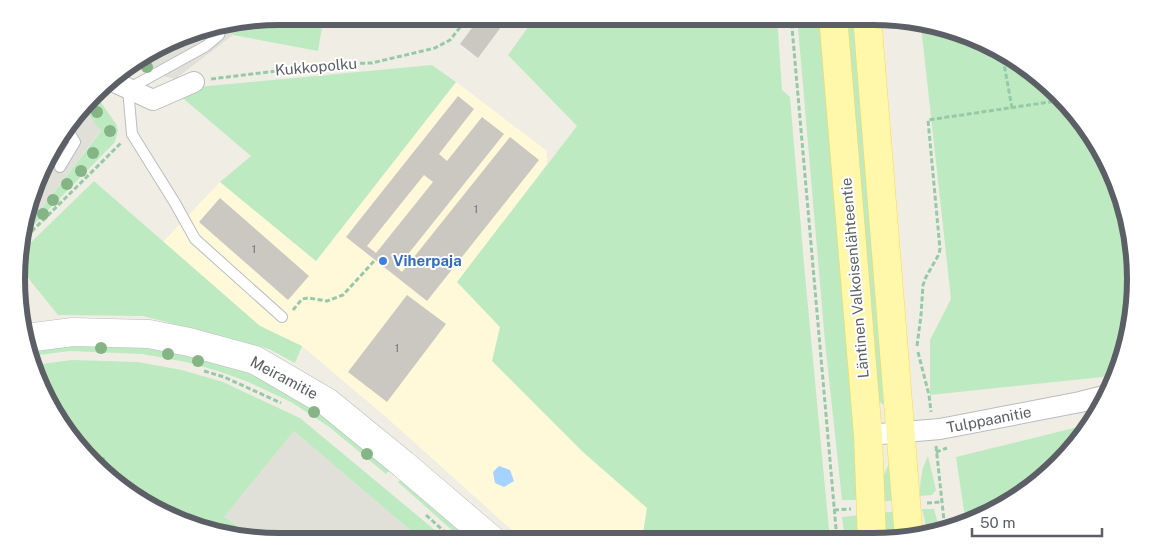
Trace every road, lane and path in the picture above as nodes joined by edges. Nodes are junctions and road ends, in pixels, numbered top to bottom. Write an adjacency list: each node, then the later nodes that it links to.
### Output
1 (462, 25): 7 (path, Kukkopolku)
2 (792, 25): 33 (path)
3 (834, 25): 24 (main road, Läntinen Valkoisenlähteentie)
4 (868, 25): 23 (main road)
5 (220, 32): 9 (lane)
6 (1002, 60): 11 (path)
7 (194, 82): 9 (street)
8 (117, 83): 9 (street)
9 (128, 89): 12 (lane)
10 (1055, 101): 11 (path)
11 (1012, 108): 22 (path)
12 (130, 127): 15 (path); 17 (lane)
13 (70, 135): 14 (lane)
14 (60, 167)
15 (29, 234)
16 (375, 260): 17 (path)
17 (282, 317)
18 (32, 337): 32 (main road, Meiramitie)
19 (198, 369): 21 (path)
20 (1097, 398): 23 (street, Tulppaanitie)
21 (285, 405)
22 (930, 408)
23 (901, 433): 24 (street, Tulppaanitie); 30 (main road)
24 (868, 435): 34 (main road, Läntinen Valkoisenlähteentie)
25 (936, 452): 29 (path)
26 (106, 457): 27 (path)
27 (102, 461)
28 (425, 515): 31 (path)
29 (944, 523)
30 (908, 531)
31 (446, 533)
32 (484, 533)
33 (836, 533)
34 (872, 533)

